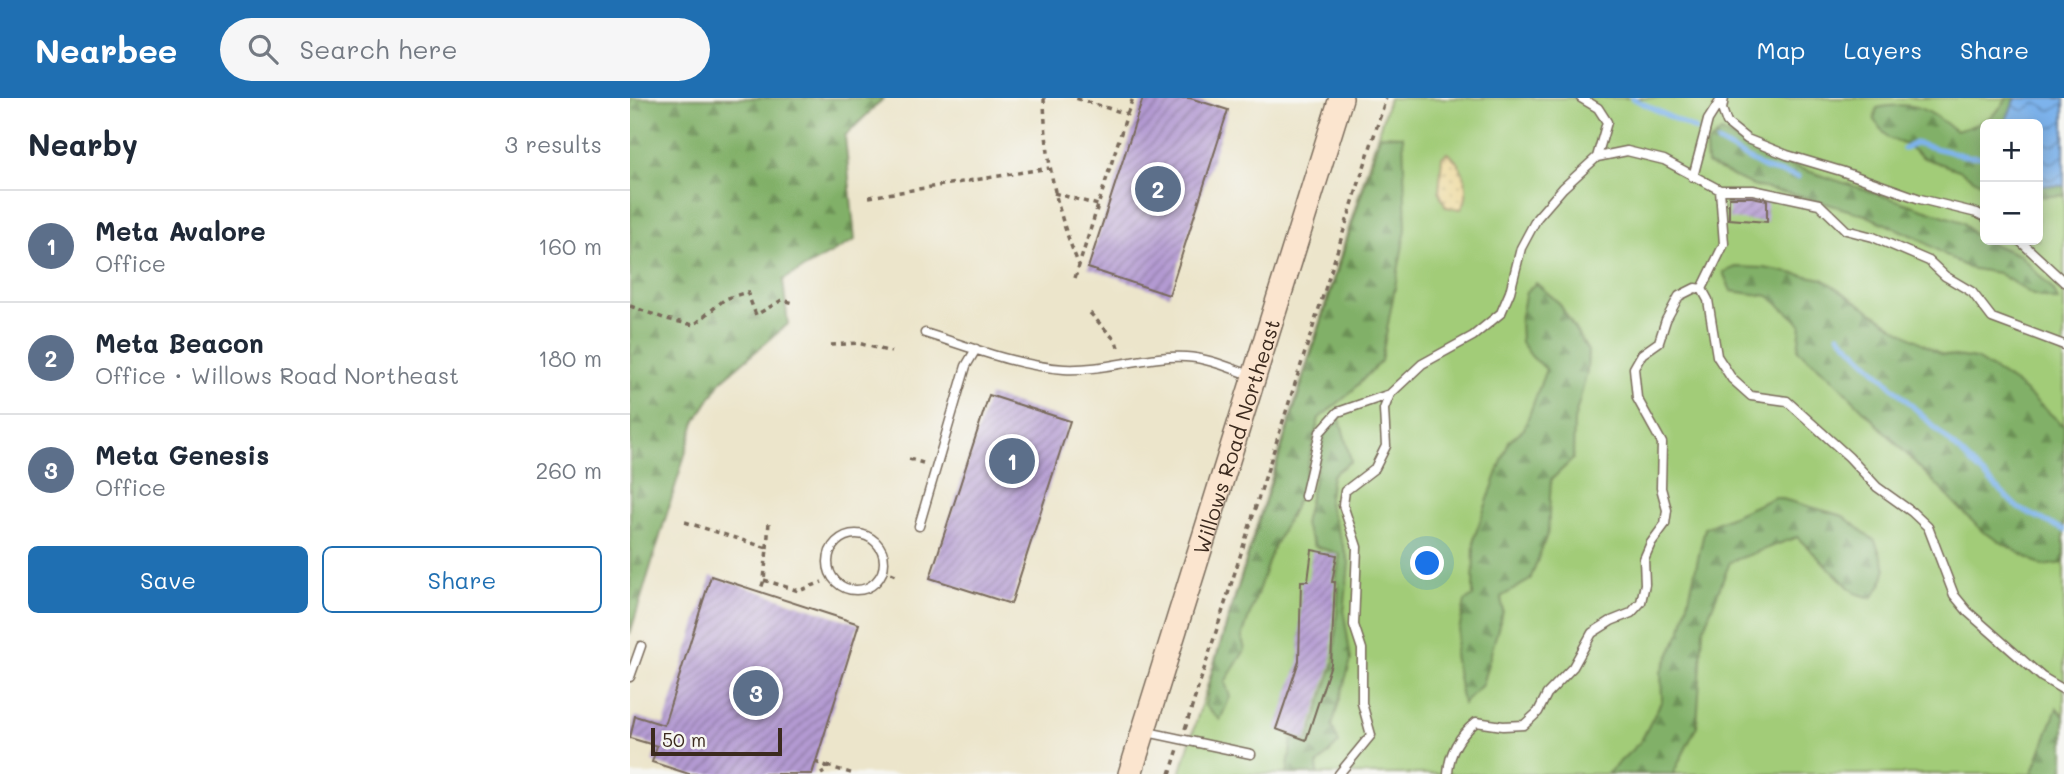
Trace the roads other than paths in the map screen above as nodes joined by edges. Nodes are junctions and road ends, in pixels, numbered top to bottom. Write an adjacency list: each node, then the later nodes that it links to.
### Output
1 (1341, 98): 14 (main road, Willows Road Northeast)
2 (1581, 98): 4 (lane)
3 (1723, 98): 5 (lane); 7 (lane)
4 (1597, 157): 5 (lane); 15 (lane)
5 (1693, 177): 6 (lane)
6 (1720, 190): 10 (lane); 12 (lane)
7 (1980, 214)
8 (2024, 245): 9 (lane)
9 (2064, 282)
10 (1702, 289): 21 (lane); 26 (lane)
11 (925, 333): 13 (lane)
12 (2064, 345)
13 (976, 349): 14 (lane); 17 (lane)
14 (1253, 376): 22 (main road, Willows Road Northeast)
15 (1390, 394): 16 (lane); 25 (lane)
16 (1305, 496)
17 (919, 526)
18 (848, 589): 18 (lane)
19 (641, 646): 20 (lane)
20 (630, 677)
21 (2064, 690)
22 (1144, 732): 23 (lane); 24 (main road, Willows Road Northeast)
23 (1251, 754)
24 (1130, 774)
25 (1339, 774)
26 (1448, 774)

